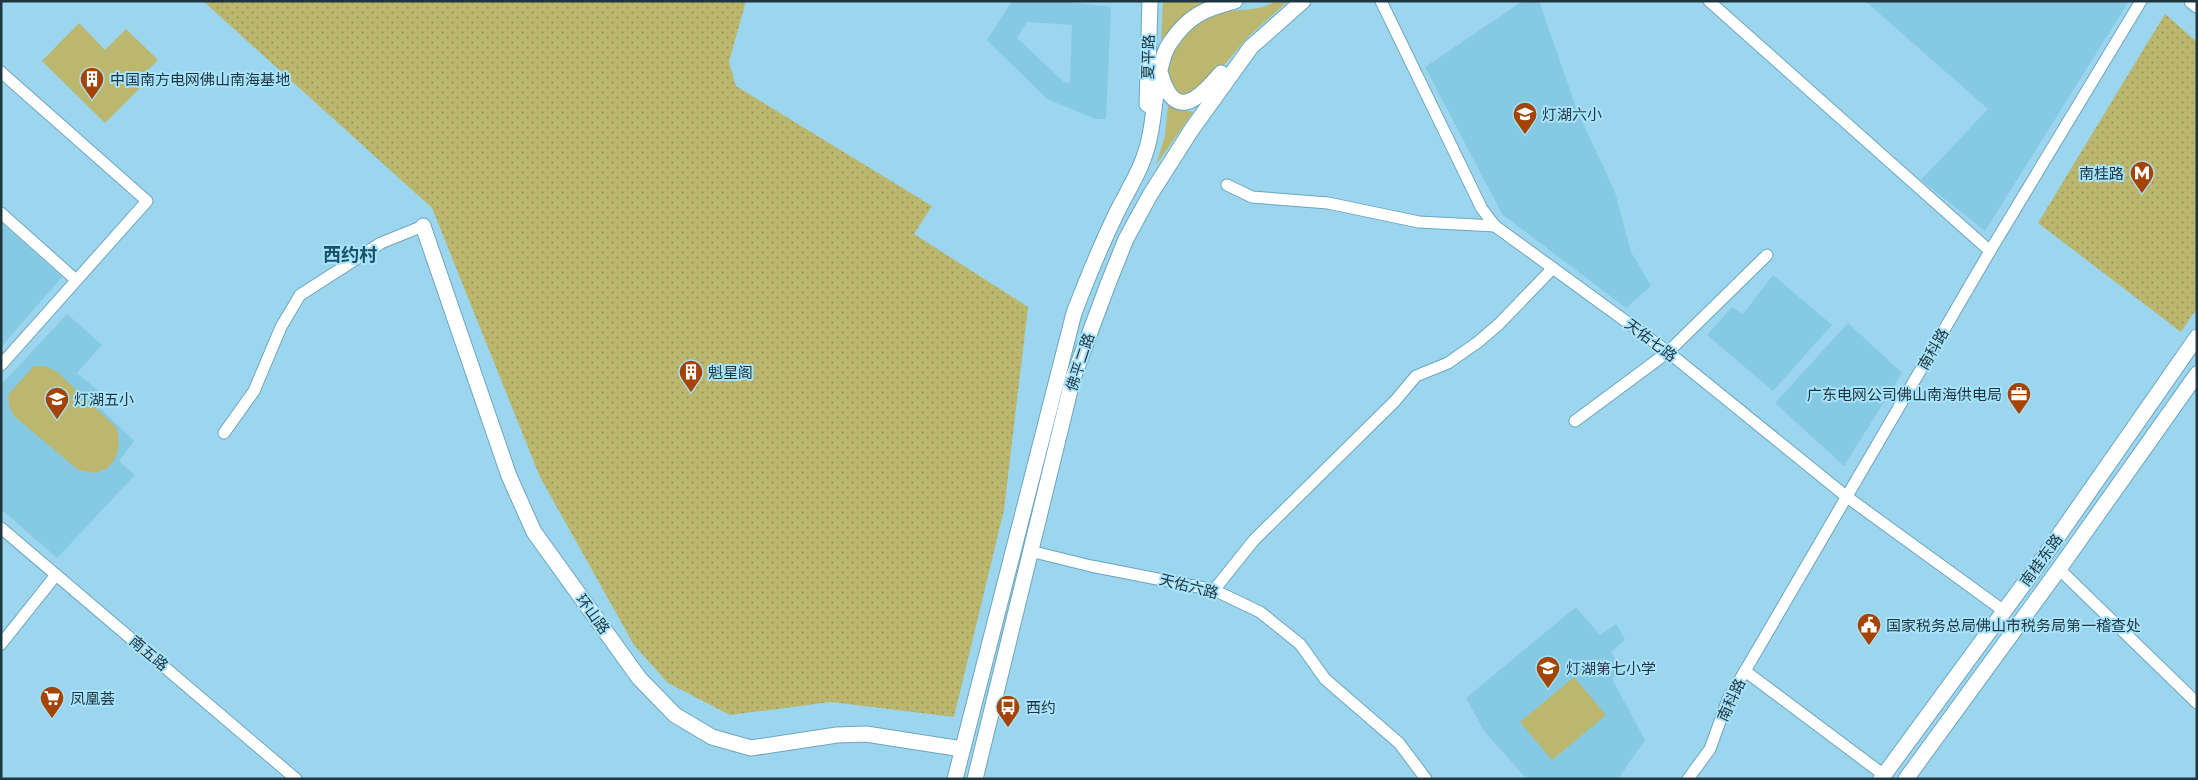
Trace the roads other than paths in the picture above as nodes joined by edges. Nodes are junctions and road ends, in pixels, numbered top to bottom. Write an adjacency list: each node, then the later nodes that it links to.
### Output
1 (1150, 1): 12 (main road, 夏平路)
2 (1235, 1): 11 (main road, 佛平二路)
3 (1303, 1): 9 (main road, 佛平二路)
4 (1381, 1): 16 (street, 天佑七路)
5 (1709, 1): 17 (street)
6 (2141, 1): 17 (street, 南科路)
7 (2192, 1): 8 (main road)
8 (2197, 5)
9 (1251, 47): 11 (main road); 29 (main road, 佛平二路)
10 (1, 72): 20 (street)
11 (1161, 74): 12 (main road, 佛平二路)
12 (1154, 111): 37 (main road, 佛平二路)
13 (1226, 185): 16 (street)
14 (1, 213): 20 (street)
15 (422, 226): 26 (street); 37 (main road, 环山路)
16 (1495, 226): 19 (street, 天佑七路)
17 (1990, 251): 27 (street, 南科路)
18 (1767, 255): 22 (street)
19 (1552, 268): 22 (street, 天佑七路); 32 (street)
20 (76, 280): 23 (street)
21 (2197, 338): 33 (main road, 南桂东路)
22 (1668, 352): 25 (street); 27 (street, 天佑七路)
23 (1, 365)
24 (2197, 374): 30 (main road, 南桂东路)
25 (1575, 421)
26 (224, 433)
27 (1846, 496): 33 (street, 天佑七路); 35 (street, 南科路)
28 (1, 528): 31 (street, 南五路)
29 (1030, 551): 32 (street, 天佑六路); 41 (main road, 佛平二路)
30 (2059, 569): 36 (street); 44 (main road, 南桂东路)
31 (56, 575): 34 (street); 39 (street, 南五路)
32 (1214, 590): 42 (street, 天佑六路)
33 (2004, 611): 38 (main road, 南桂东路)
34 (1, 644)
35 (1744, 671): 38 (street); 43 (street, 南科路)
36 (2197, 703)
37 (962, 749): 40 (main road, 佛平二路)
38 (1883, 777)
39 (296, 779)
40 (955, 779)
41 (975, 779)
42 (1426, 779)
43 (1688, 779)
44 (1906, 779)

